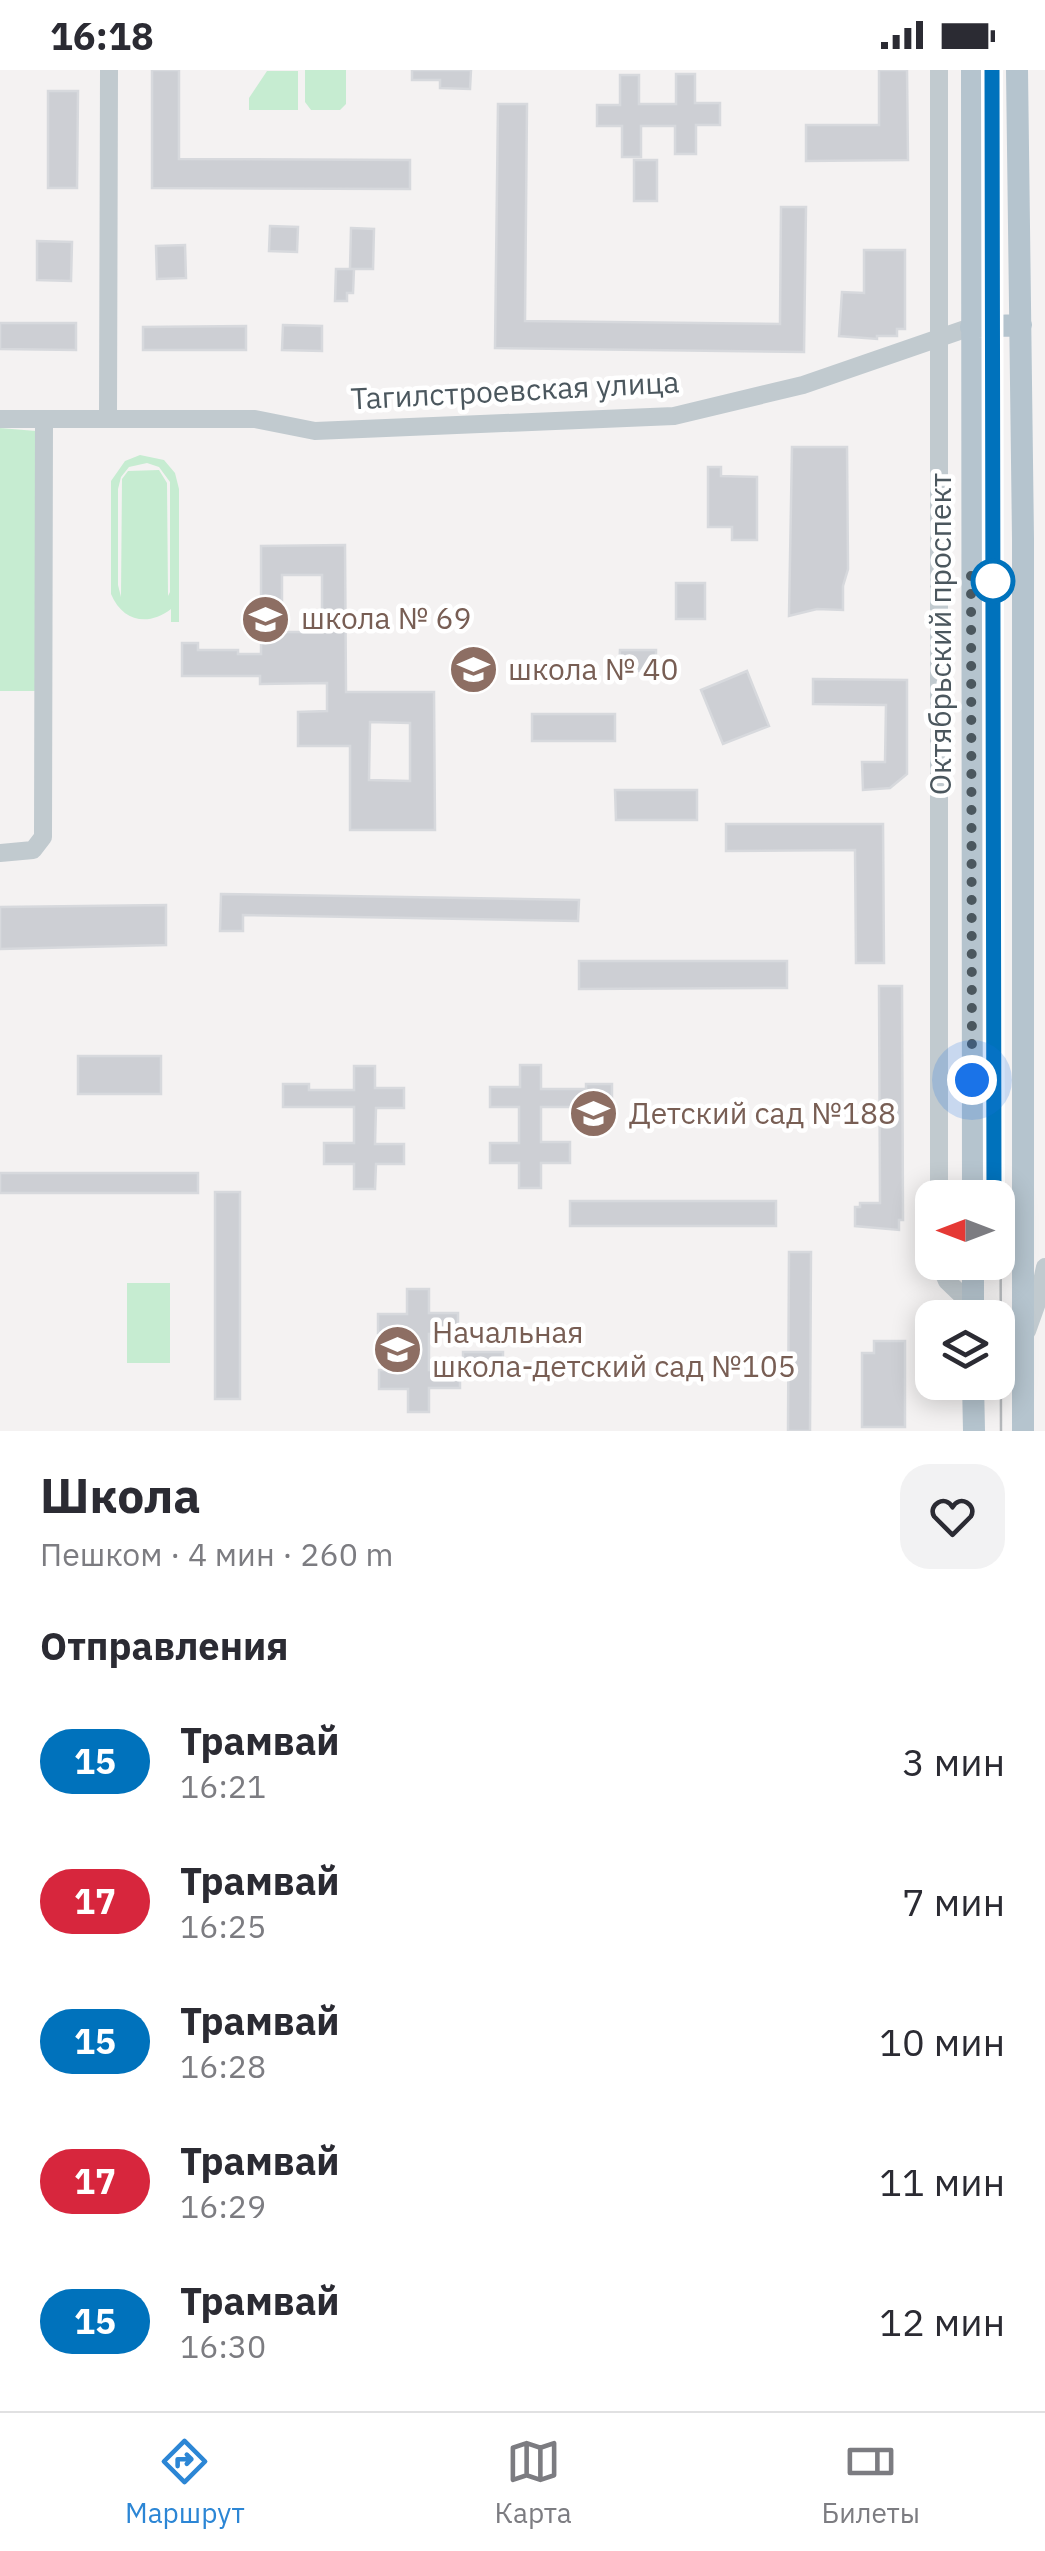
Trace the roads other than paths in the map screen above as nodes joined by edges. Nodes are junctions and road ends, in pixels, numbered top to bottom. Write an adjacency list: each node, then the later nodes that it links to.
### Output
1 (109, 70): 9 (street)
2 (939, 70): 7 (street)
3 (972, 70): 6 (main road, Октябрьский проспект)
4 (1017, 70): 5 (main road)
5 (1021, 325): 6 (main road, Тагилстроевская улица); 17 (main road)
6 (971, 327): 7 (street, Тагилстроевская улица); 13 (main road, Октябрьский проспект)
7 (938, 336): 9 (street, Тагилстроевская улица); 12 (street)
8 (0, 419): 10 (street, Тагилстроевская улица)
9 (108, 419): 10 (street, Тагилстроевская улица)
10 (44, 420): 11 (street)
11 (0, 853)
12 (939, 1180)
13 (973, 1180)
14 (1045, 1267): 17 (street)
15 (947, 1280): 16 (street)
16 (963, 1300)
17 (1023, 1340): 20 (main road)
18 (974, 1400): 19 (main road)
19 (974, 1431)
20 (1023, 1431)

